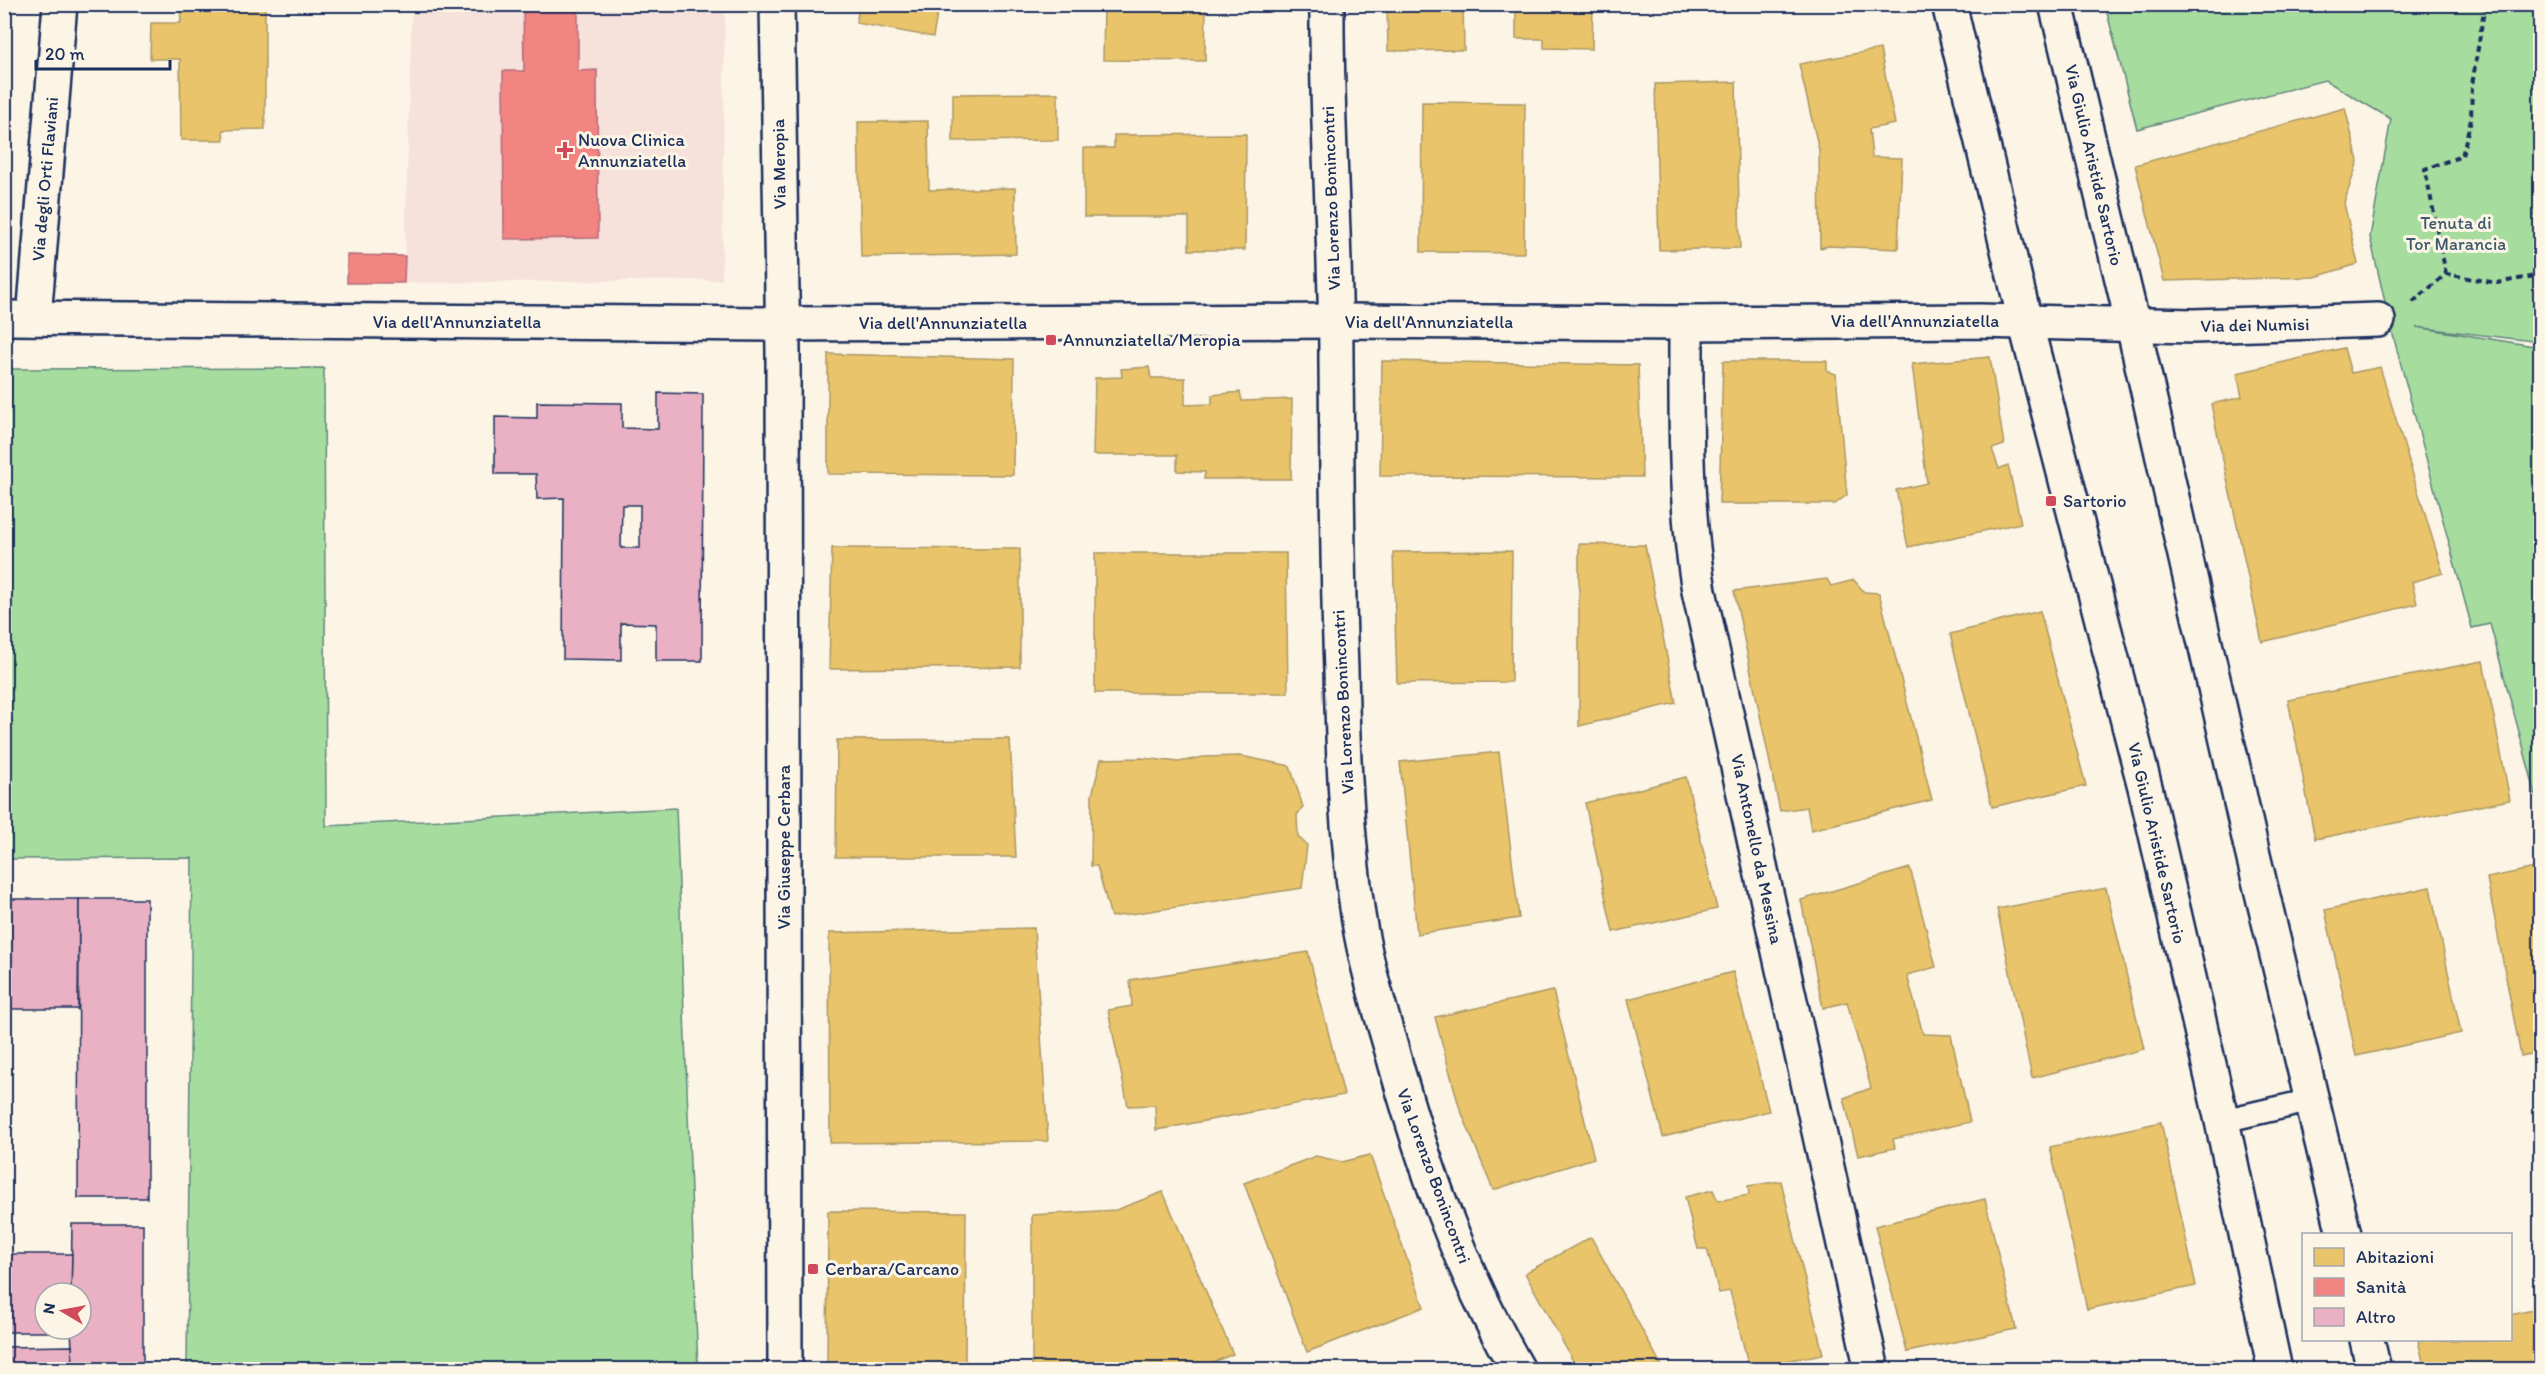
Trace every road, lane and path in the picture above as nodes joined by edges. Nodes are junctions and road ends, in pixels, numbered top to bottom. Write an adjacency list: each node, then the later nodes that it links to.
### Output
1 (60, 4): 9 (street, Via degli Orti Flaviani)
2 (777, 4): 14 (street, Via Meropia)
3 (1327, 4): 11 (street, Via Lorenzo Bonincontri)
4 (1949, 4): 12 (street, Via Giulio Aristide Sartorio)
5 (2056, 4): 15 (street, Via Giulio Aristide Sartorio)
6 (2485, 4): 7 (path)
7 (2446, 274): 8 (path); 10 (path)
8 (2541, 275)
9 (19, 318): 14 (street, Via dell'Annunziatella)
10 (2378, 320): 15 (street, Via dei Numisi)
11 (1335, 321): 13 (street, Via dell'Annunziatella); 14 (street, Via dell'Annunziatella); 21 (street, Via Lorenzo Bonincontri)
12 (2025, 321): 13 (street, Via dell'Annunziatella); 15 (street); 17 (street, Via Giulio Aristide Sartorio)
13 (1686, 323): 22 (street, Via Antonello da Messina)
14 (782, 324): 20 (street, Via Giuseppe Cerbara)
15 (2133, 325): 16 (street, Via Giulio Aristide Sartorio)
16 (2313, 1100): 17 (lane); 18 (street, Via Giulio Aristide Sartorio)
17 (2222, 1120): 23 (street, Via Giulio Aristide Sartorio)
18 (2344, 1233)
19 (2367, 1341): 24 (street)
20 (785, 1370)
21 (1518, 1370)
22 (1872, 1370)
23 (2275, 1370)
24 (2374, 1370)

